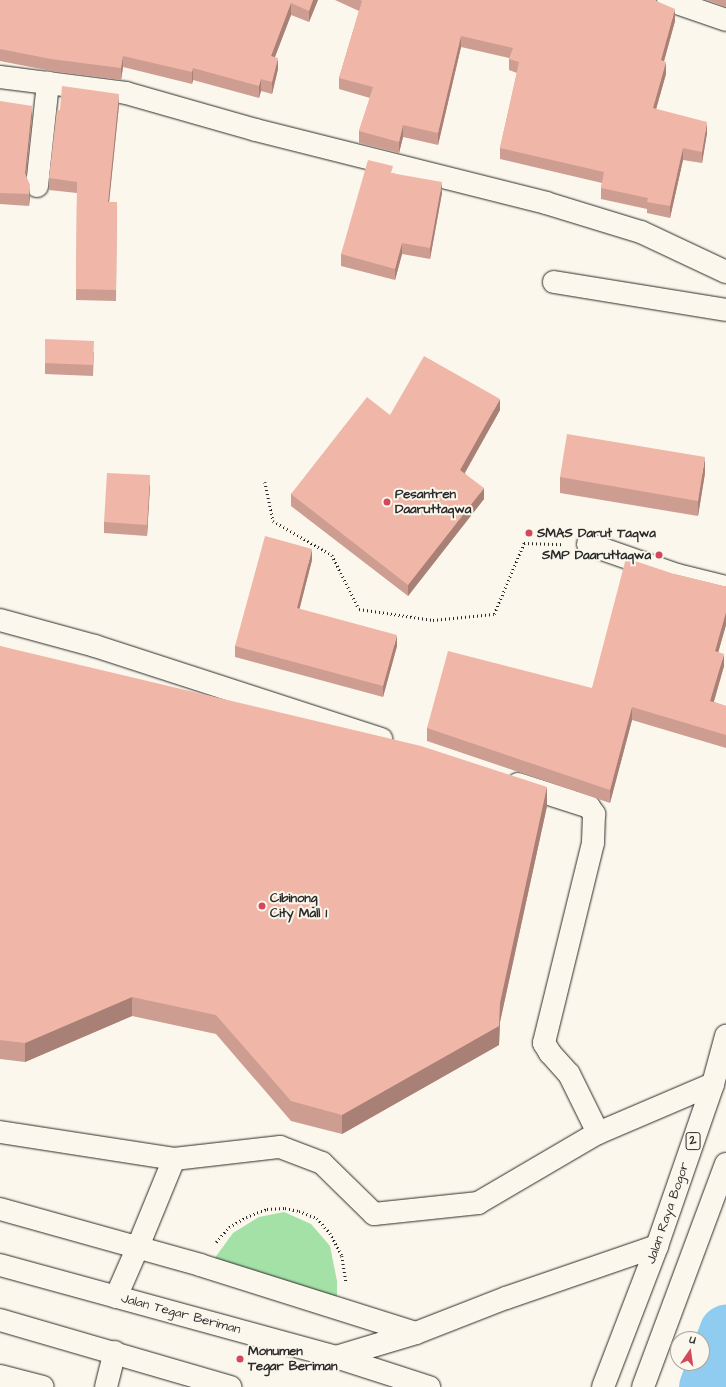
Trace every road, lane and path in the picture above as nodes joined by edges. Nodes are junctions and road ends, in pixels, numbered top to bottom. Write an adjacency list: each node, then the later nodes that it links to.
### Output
1 (668, 0): 2 (main road)
2 (726, 20)
3 (0, 77): 4 (main road)
4 (48, 83): 5 (main road); 6 (main road)
5 (37, 186)
6 (726, 272)
7 (554, 282): 8 (main road)
8 (726, 310)
9 (265, 482): 10 (path)
10 (588, 544): 11 (main road)
11 (726, 587)
12 (0, 620): 13 (main road)
13 (399, 745)
14 (498, 777): 18 (main road)
15 (726, 1036): 16 (main road, Jalan Raya Bogor / 2)
16 (713, 1084): 18 (main road); 22 (main road, Jalan Raya Bogor / 2)
17 (0, 1132): 19 (main road)
18 (598, 1133): 19 (main road)
19 (174, 1159): 23 (main road)
20 (726, 1164): 38 (main road)
21 (0, 1209): 23 (main road)
22 (656, 1246): 29 (main road); 37 (main road, Jalan Raya Bogor / 2)
23 (137, 1249): 25 (main road); 26 (main road)
24 (0, 1265): 26 (main road, Jalan Tegar Beriman)
25 (200, 1265): 27 (main road); 27 (path)
26 (116, 1296): 31 (main road, Jalan Tegar Beriman)
27 (342, 1309): 29 (main road)
28 (0, 1320): 30 (main road)
29 (416, 1333): 31 (main road)
30 (115, 1352): 34 (main road); 35 (main road)
31 (336, 1357): 36 (main road, Jalan Tegar Beriman)
32 (0, 1376): 33 (main road)
33 (42, 1387)
34 (106, 1387)
35 (230, 1387)
36 (429, 1387)
37 (603, 1387)
38 (643, 1387)

